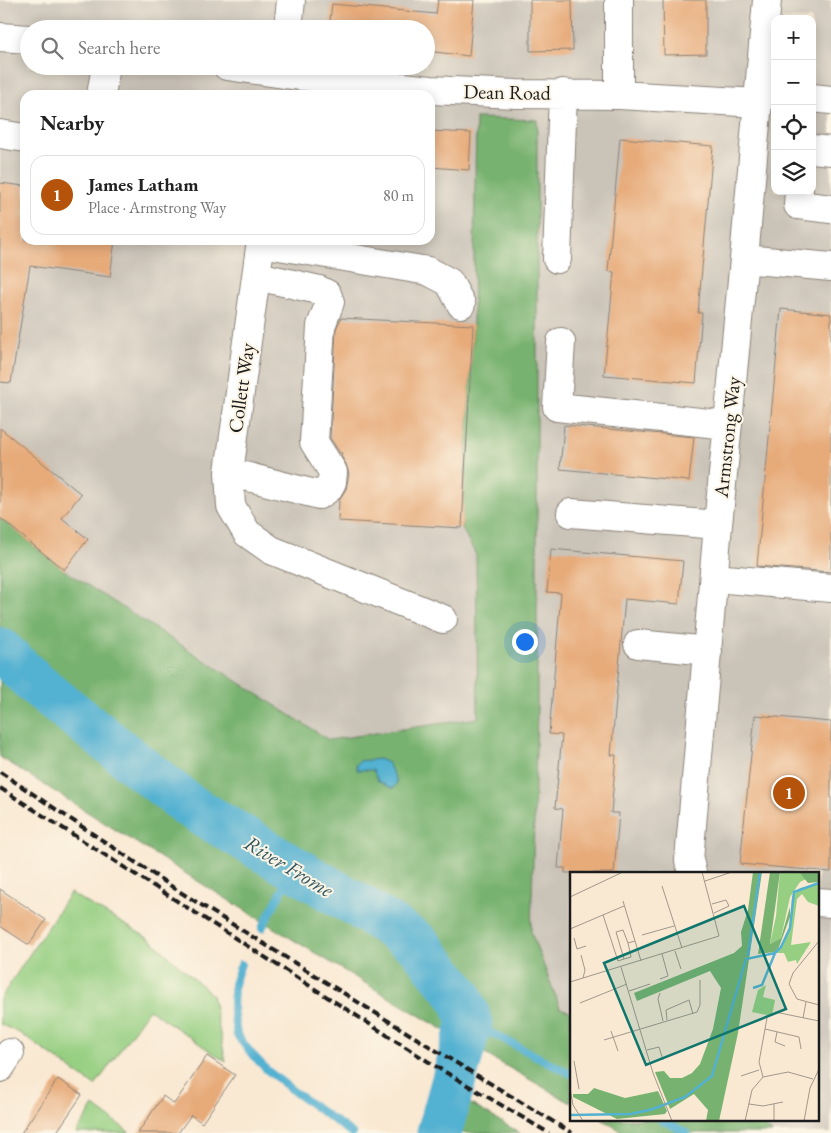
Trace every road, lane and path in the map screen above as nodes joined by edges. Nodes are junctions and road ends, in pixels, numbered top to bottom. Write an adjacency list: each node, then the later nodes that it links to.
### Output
1 (291, 0): 4 (street)
2 (619, 0): 14 (street)
3 (767, 0): 17 (street, Armstrong Way)
4 (289, 20)
5 (0, 37): 6 (street)
6 (20, 38)
7 (104, 75): 10 (street)
8 (269, 75): 9 (street, Dean Road)
9 (283, 78): 11 (street, Dean Road)
10 (102, 90)
11 (431, 90)
12 (435, 90): 13 (street, Dean Road)
13 (563, 93): 14 (street, Dean Road); 26 (street)
14 (619, 94): 17 (street, Dean Road)
15 (816, 98): 16 (street)
16 (831, 100)
17 (758, 103): 27 (street, Armstrong Way)
18 (0, 134): 19 (street)
19 (20, 137)
20 (816, 149): 21 (street)
21 (831, 151)
22 (799, 195): 23 (street)
23 (831, 209)
24 (261, 245): 29 (street, Collett Way)
25 (278, 245): 30 (street)
26 (556, 259)
27 (744, 259): 28 (street); 32 (street, Armstrong Way)
28 (831, 267)
29 (257, 276): 33 (street, Collett Way); 33 (street)
30 (461, 304)
31 (561, 342): 32 (street)
32 (728, 425): 35 (street, Armstrong Way)
33 (229, 472): 38 (street, Collett Way)
34 (571, 513): 35 (street)
35 (718, 524): 36 (street, Armstrong Way)
36 (714, 578): 37 (street); 40 (street, Armstrong Way)
37 (831, 588)
38 (443, 619)
39 (638, 644): 40 (street)
40 (708, 651): 41 (street, Armstrong Way)
41 (692, 872)
42 (818, 902): 43 (street)
43 (831, 903)

